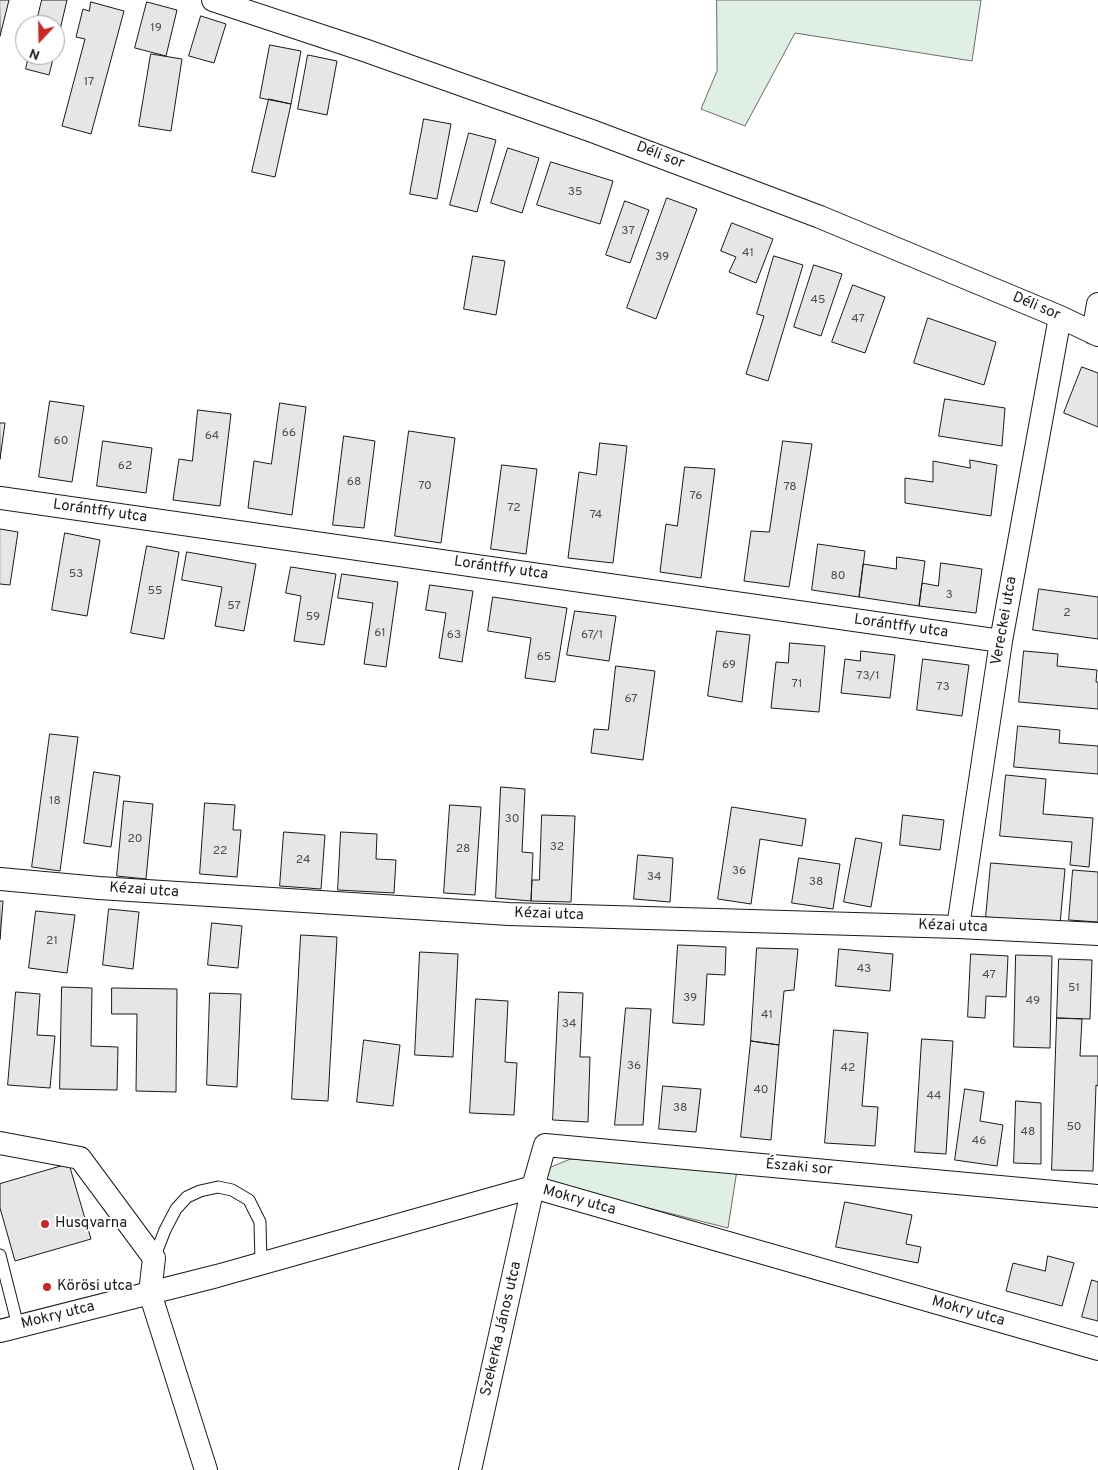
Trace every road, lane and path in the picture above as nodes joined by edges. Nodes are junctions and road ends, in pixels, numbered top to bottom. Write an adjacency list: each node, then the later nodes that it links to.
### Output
1 (213, 0): 3 (street, Déli sor)
2 (1098, 304): 4 (street)
3 (1060, 317): 4 (street, Déli sor); 6 (street, Vereckei utca)
4 (1096, 334)
5 (0, 498): 6 (street, Lorántffy utca)
6 (1001, 641): 8 (street, Vereckei utca)
7 (0, 879): 8 (street, Kézai utca)
8 (958, 927): 9 (street, Kézai utca)
9 (1098, 934)
10 (0, 1143): 14 (street)
11 (533, 1188): 12 (street, Északi sor); 15 (street, Mokry utca); 18 (street, Mokry utca); 20 (street, Szekerka János utca)
12 (1098, 1196)
13 (0, 1255): 17 (lane)
14 (154, 1258): 15 (lane); 16 (street)
15 (261, 1263): 16 (street, Mokry utca)
16 (150, 1294): 17 (street, Mokry utca); 19 (street)
17 (9, 1329)
18 (1098, 1349)
19 (206, 1470)
20 (470, 1470)

